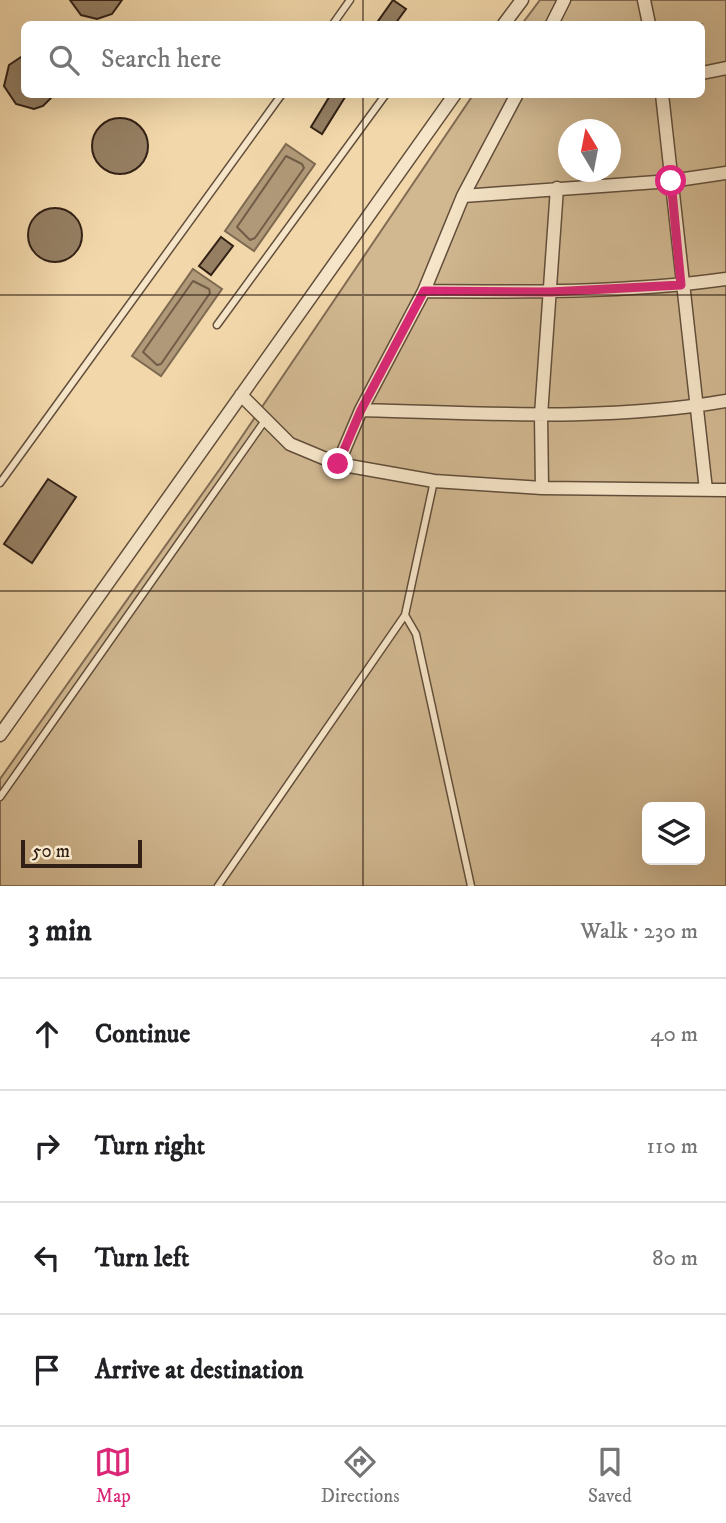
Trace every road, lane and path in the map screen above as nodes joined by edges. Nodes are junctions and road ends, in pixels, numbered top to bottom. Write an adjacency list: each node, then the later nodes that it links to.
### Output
1 (350, 0): 5 (lane)
2 (522, 0): 6 (street)
3 (564, 0): 7 (street)
4 (644, 0): 8 (street)
5 (335, 21)
6 (506, 21)
7 (554, 21)
8 (648, 21)
9 (726, 68): 10 (street)
10 (705, 72)
11 (279, 98): 33 (lane)
12 (383, 98): 24 (lane)
13 (452, 98): 25 (street)
14 (515, 98): 19 (street)
15 (662, 98): 17 (street)
16 (726, 173): 17 (street)
17 (671, 181): 18 (street); 21 (street)
18 (557, 188): 19 (street); 23 (street)
19 (463, 196): 22 (street)
20 (726, 279): 21 (street)
21 (681, 285): 23 (street); 27 (street)
22 (424, 291): 23 (street); 28 (street)
23 (550, 292): 29 (street)
24 (217, 325)
25 (241, 395): 30 (street); 38 (street)
26 (726, 401): 27 (street)
27 (696, 406): 29 (street); 35 (street)
28 (361, 410): 29 (street); 31 (street)
29 (541, 415): 34 (street)
30 (266, 419): 31 (street); 39 (lane)
31 (338, 464): 32 (street)
32 (434, 481): 34 (street); 37 (lane)
33 (0, 483)
34 (542, 488): 35 (street)
35 (706, 490): 36 (street)
36 (726, 490)
37 (405, 615): 40 (lane); 41 (lane)
38 (0, 735)
39 (0, 797)
40 (218, 886)
41 (471, 886)

